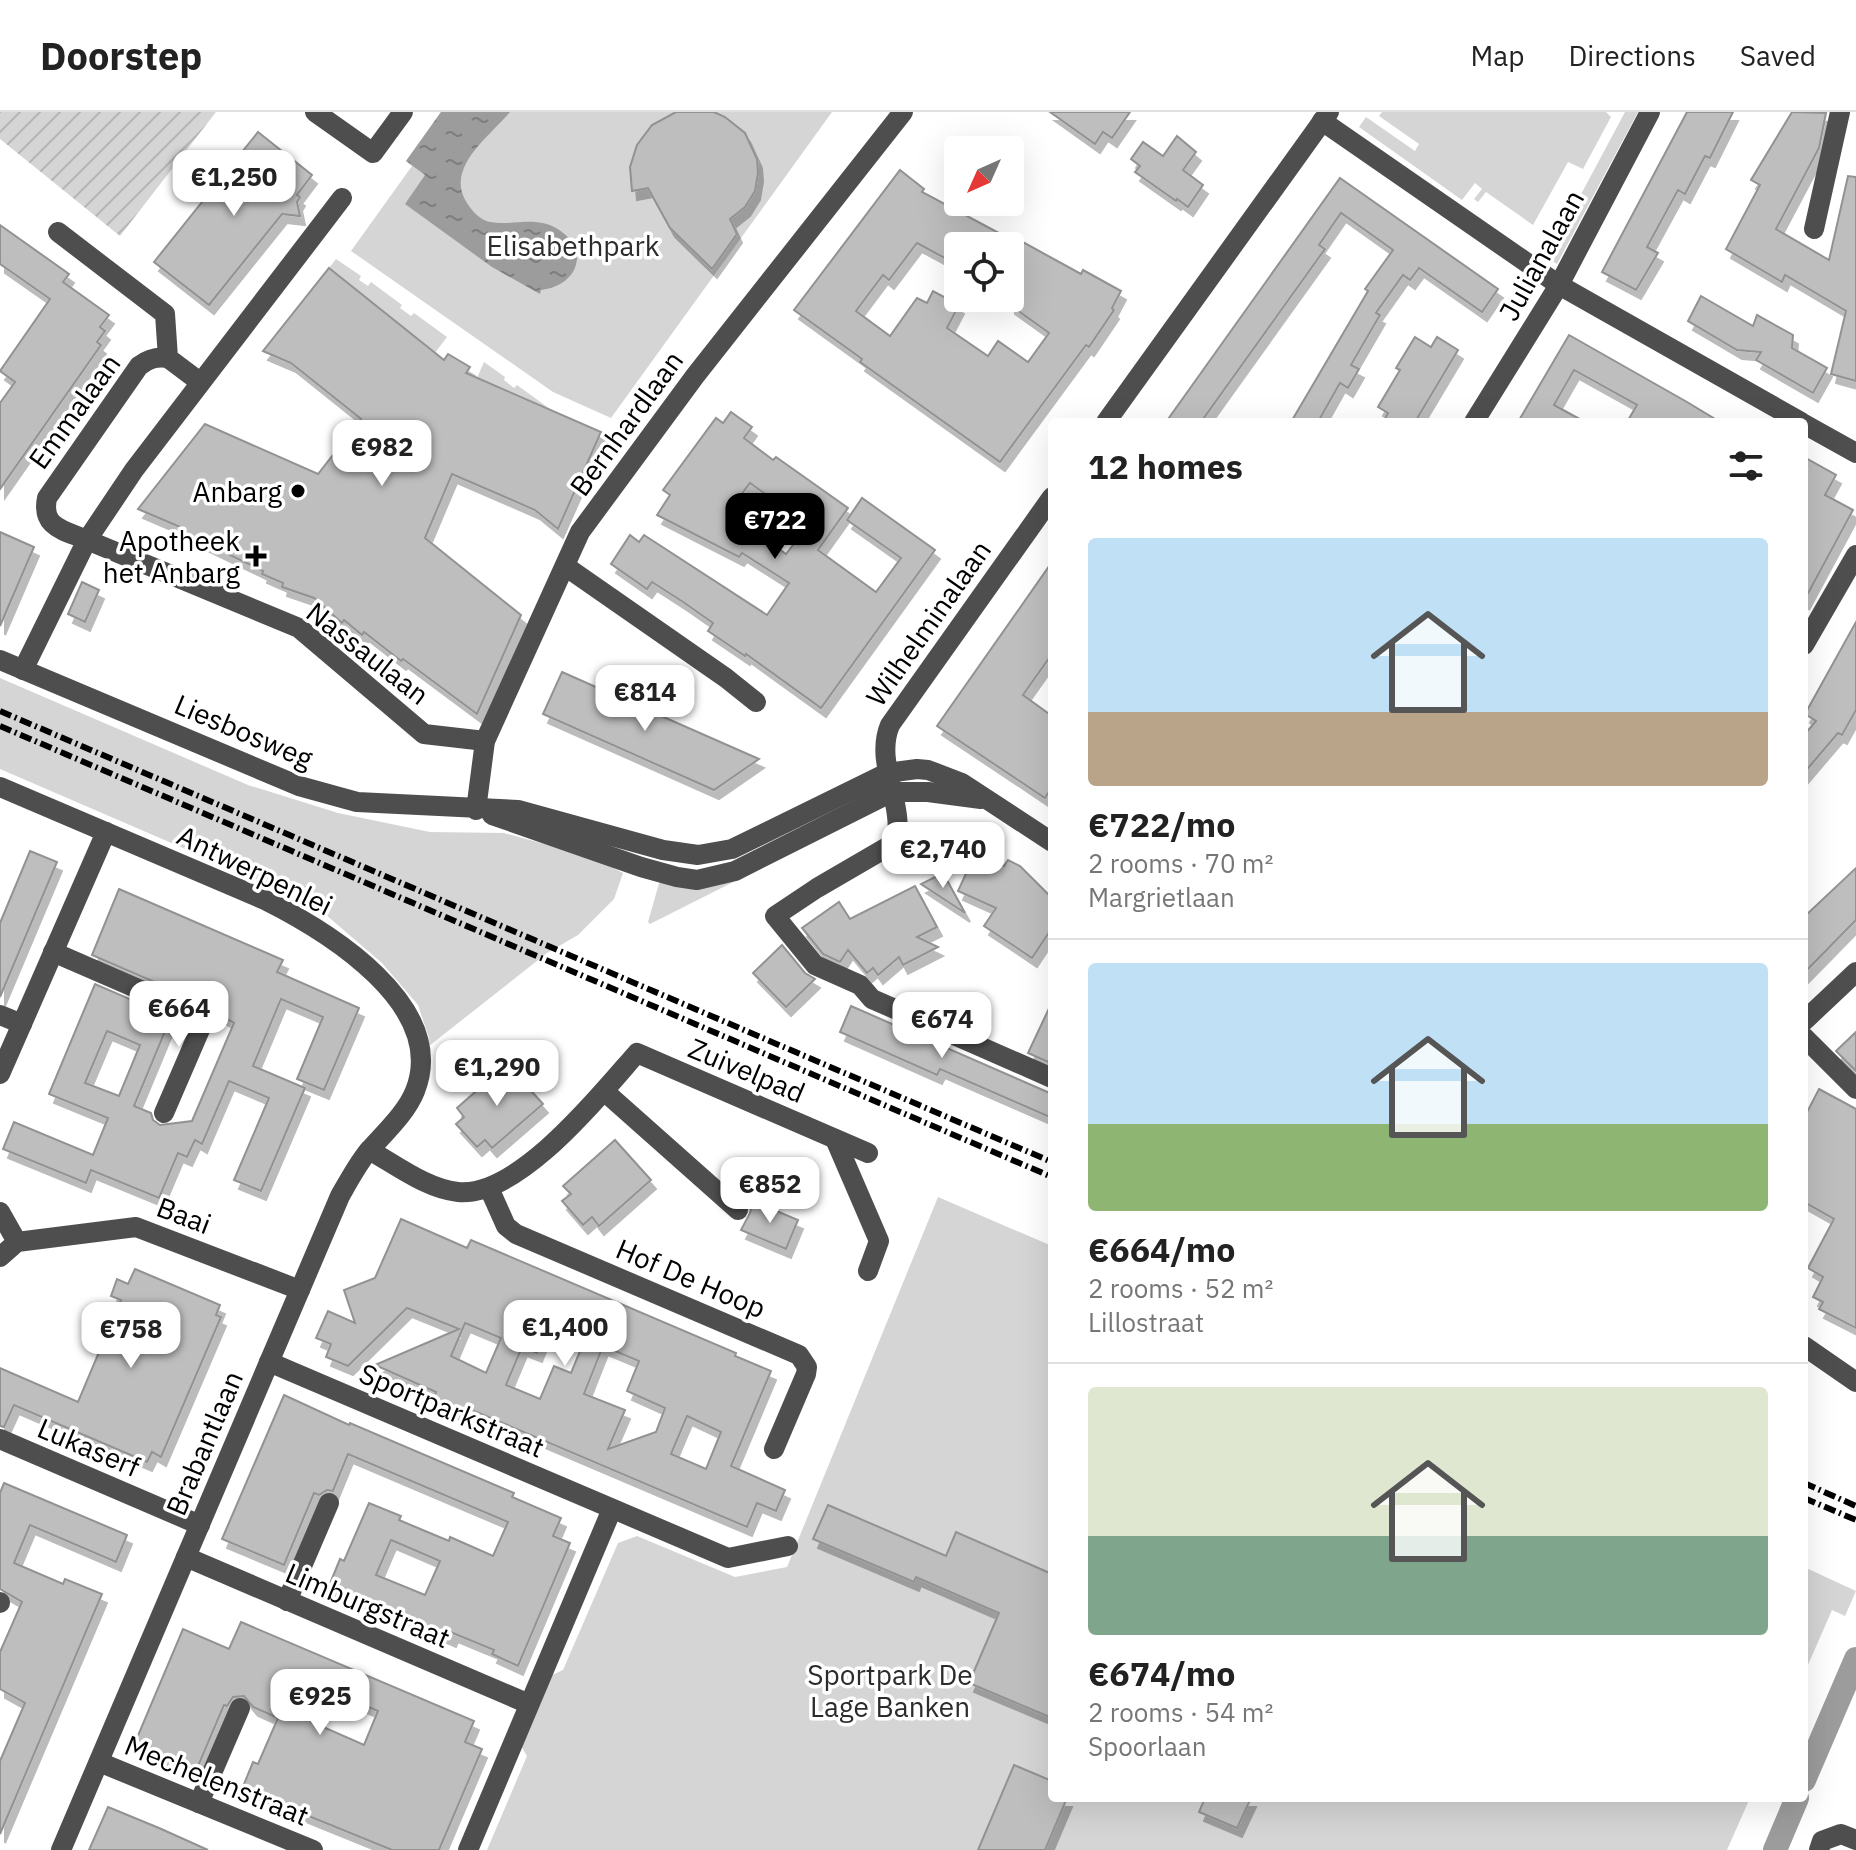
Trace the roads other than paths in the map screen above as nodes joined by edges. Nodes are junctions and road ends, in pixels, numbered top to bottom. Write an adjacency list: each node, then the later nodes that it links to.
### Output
1 (315, 112): 2 (street)
2 (403, 112)
3 (903, 112): 21 (street, Bernhardlaan)
4 (1650, 112): 10 (street, Julianalaan)
5 (1840, 112): 8 (street)
6 (1326, 116): 10 (street); 13 (street)
7 (342, 198): 12 (street)
8 (1814, 229)
9 (58, 232): 11 (street, Emmalaan)
10 (1559, 285): 14 (street, Julianalaan); 15 (street)
11 (168, 358): 12 (street, Emmalaan); 19 (street, Emmalaan)
12 (200, 382): 19 (street)
13 (1109, 418)
14 (1476, 418)
15 (1793, 418)
16 (1808, 426): 17 (street)
17 (1856, 453)
18 (1048, 503): 27 (street, Wilhelminalaan)
19 (87, 540): 24 (street); 26 (street, Nassaulaan)
20 (1856, 555): 22 (street)
21 (565, 566): 25 (street); 26 (street, Bernhardlaan)
22 (1808, 638)
23 (0, 660): 24 (street, Liesbosweg)
24 (23, 670): 29 (street, Liesbosweg)
25 (756, 702)
26 (485, 741): 29 (street, Bernhardlaan)
27 (890, 782): 29 (street, Liesbosweg); 31 (street); 40 (street, Wilhelminalaan)
28 (0, 787): 30 (street, Antwerpenlei)
29 (476, 810)
30 (106, 832): 32 (street); 38 (street, Antwerpenlei)
31 (1048, 839)
32 (53, 952): 36 (street); 43 (street)
33 (1856, 972): 35 (street)
34 (0, 1015): 36 (street)
35 (1808, 1017)
36 (22, 1024): 39 (street)
37 (1808, 1041): 41 (street)
38 (420, 1071): 45 (street, Brabantlaan)
39 (0, 1074)
40 (1048, 1076)
41 (1856, 1089)
42 (593, 1096): 44 (street, Zuivelpad); 47 (street); 48 (street)
43 (164, 1113)
44 (835, 1139): 46 (street, Zuivelpad); 52 (street)
45 (369, 1150): 47 (street); 53 (street, Brabantlaan)
46 (868, 1153)
47 (489, 1188): 58 (street, Hof De Hoop)
48 (738, 1210)
49 (0, 1212): 50 (street)
50 (17, 1242): 51 (street); 53 (street, Baai)
51 (0, 1257)
52 (868, 1271)
53 (300, 1290): 55 (street, Brabantlaan)
54 (1808, 1349): 56 (street)
55 (269, 1362): 60 (street, Sportparkstraat); 61 (street, Brabantlaan)
56 (1856, 1382)
57 (0, 1439): 61 (street, Lukaserf)
58 (774, 1449)
59 (329, 1503): 64 (street)
60 (612, 1509): 62 (street, Sportparkstraat); 65 (street)
61 (200, 1525): 63 (street, Brabantlaan)
62 (788, 1546)
63 (186, 1557): 64 (street, Limburgstraat); 67 (street, Brabantlaan)
64 (287, 1601): 65 (street, Limburgstraat)
65 (529, 1704): 72 (street)
66 (240, 1708): 68 (street)
67 (99, 1762): 68 (street, Mechelenstraat); 70 (street, Brabantlaan)
68 (199, 1803): 71 (street, Mechelenstraat)
69 (1856, 1840): 73 (street)
70 (61, 1850)
71 (313, 1850)
72 (468, 1850)
73 (1819, 1850)

